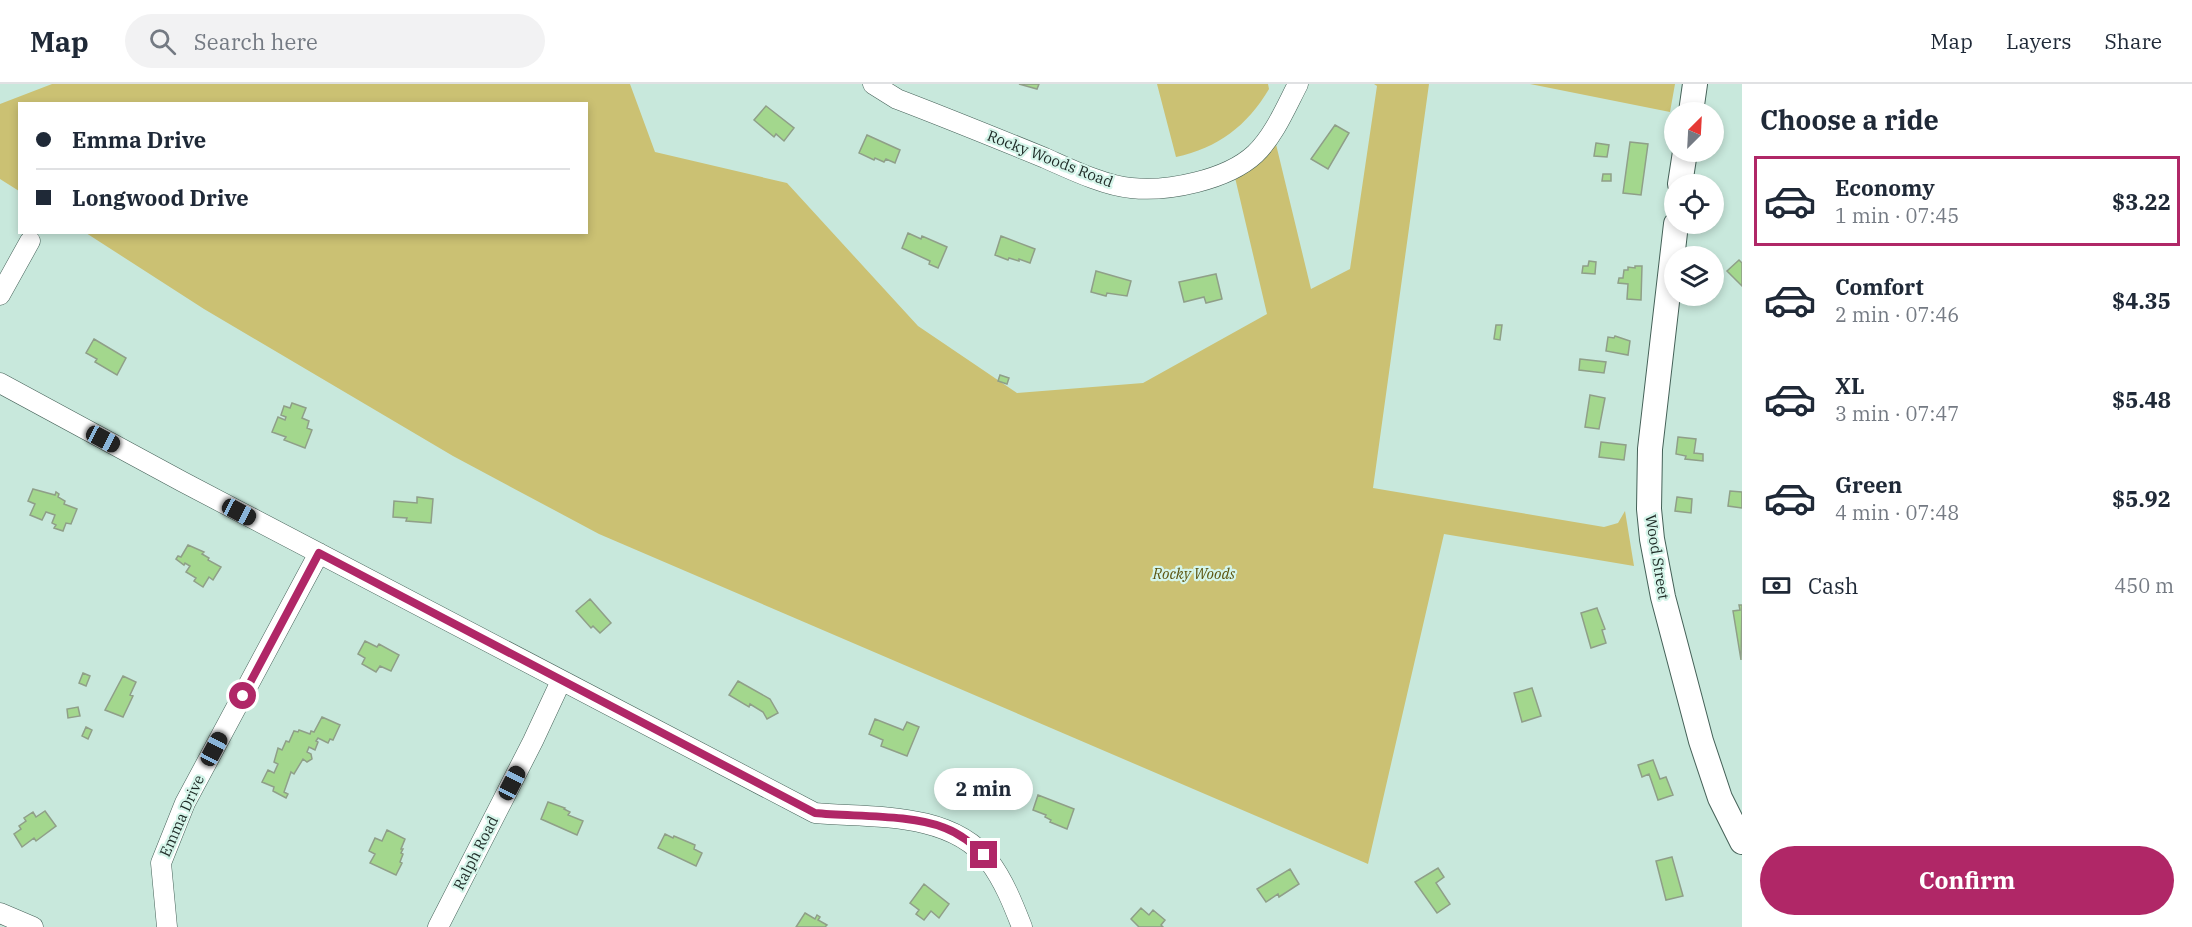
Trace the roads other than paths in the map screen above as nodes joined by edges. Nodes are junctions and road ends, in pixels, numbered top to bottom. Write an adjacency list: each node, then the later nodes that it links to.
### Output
1 (873, 84): 2 (street, Rocky Woods Road)
2 (1298, 84)
3 (1695, 84): 4 (main road)
4 (1692, 102)
5 (1675, 234): 11 (main road, Wood Street)
6 (30, 242): 7 (street)
7 (0, 295)
8 (0, 383): 9 (street)
9 (319, 553): 10 (street); 14 (street, Emma Drive)
10 (561, 681): 15 (street, Ralph Road); 16 (street)
11 (1742, 842)
12 (0, 913): 13 (street)
13 (33, 927)
14 (167, 927)
15 (438, 927)
16 (1022, 927)

